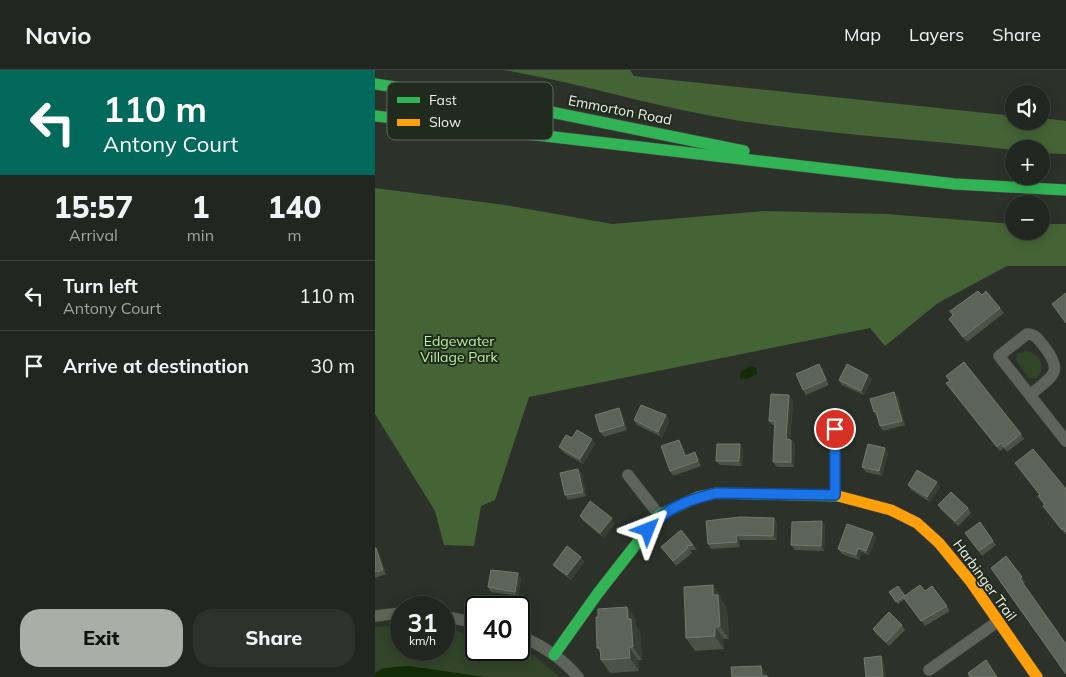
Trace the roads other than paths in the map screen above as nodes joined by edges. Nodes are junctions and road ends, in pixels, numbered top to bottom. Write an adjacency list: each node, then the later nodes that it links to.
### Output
1 (553, 113): 3 (main road, Emmorton Road)
2 (553, 137): 3 (main road, Emmorton Road)
3 (799, 166): 4 (main road, Emmorton Road)
4 (1066, 190)
5 (1030, 396): 5 (street); 7 (street)
6 (835, 429): 9 (street)
7 (1066, 441)
8 (628, 475): 10 (street)
9 (835, 495): 10 (main road, Harbinger Trail); 13 (main road, Harbinger Trail)
10 (659, 515): 15 (main road, Harbinger Trail)
11 (390, 614): 12 (street)
12 (375, 616)
13 (997, 622): 16 (street); 18 (main road, Harbinger Trail)
14 (530, 640): 15 (street)
15 (554, 655): 17 (street)
16 (929, 670)
17 (578, 677)
18 (1037, 677)

